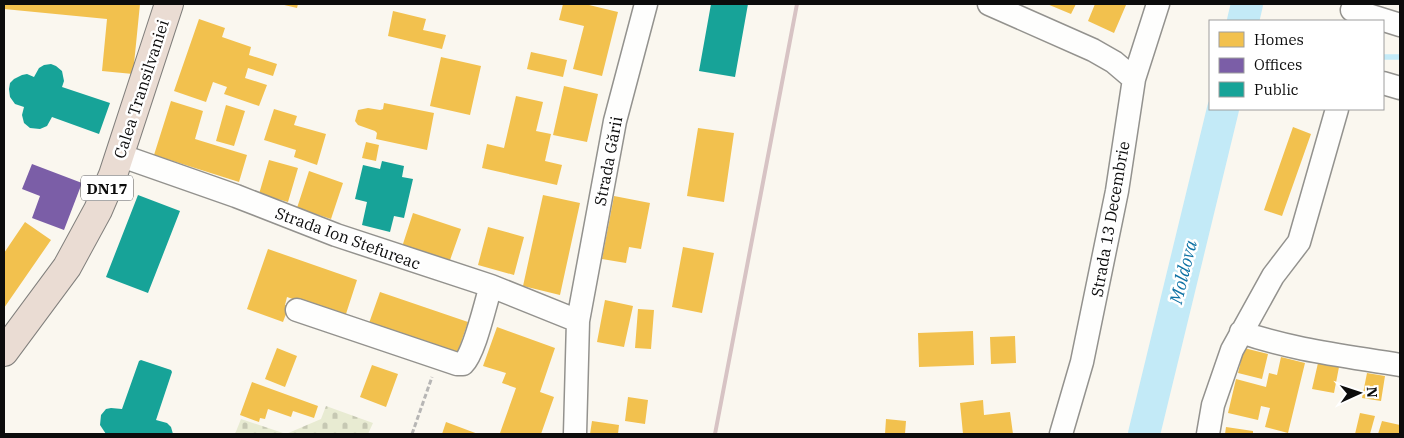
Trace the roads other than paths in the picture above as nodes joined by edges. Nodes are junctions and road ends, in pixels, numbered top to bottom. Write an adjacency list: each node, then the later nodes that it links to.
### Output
1 (169, 4): 13 (highway, Calea Transilvaniei / DN17)
2 (646, 4): 16 (street, Strada Gării)
3 (989, 4): 9 (street)
4 (1158, 4): 9 (street, Strada 13 Decembrie)
5 (1352, 12): 6 (street)
6 (1382, 20)
7 (1384, 21): 8 (street)
8 (1400, 25)
9 (1134, 79): 21 (street, Strada 13 Decembrie)
10 (1384, 83): 11 (street)
11 (1400, 88)
12 (1338, 110): 17 (street)
13 (119, 155): 14 (street, Strada Ion Stefureac); 18 (highway, Calea Transilvaniei / DN17)
14 (490, 286): 15 (street); 16 (street, Strada Ion Stefureac)
15 (297, 310)
16 (578, 321): 20 (street, Strada Gării)
17 (1241, 332): 19 (street); 22 (street)
18 (4, 352)
19 (1400, 365)
20 (575, 434)
21 (1061, 434)
22 (1208, 434)

